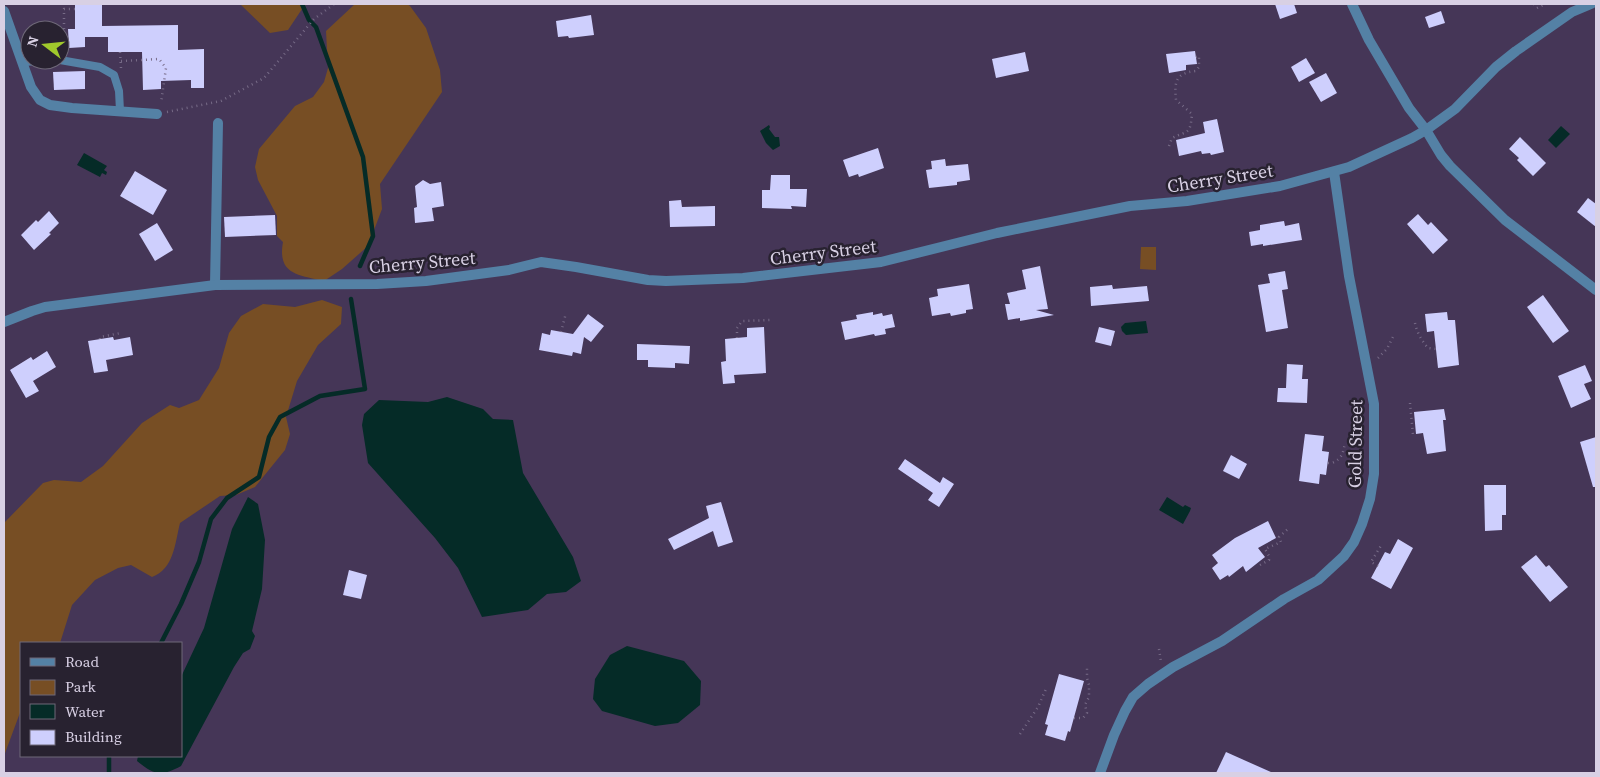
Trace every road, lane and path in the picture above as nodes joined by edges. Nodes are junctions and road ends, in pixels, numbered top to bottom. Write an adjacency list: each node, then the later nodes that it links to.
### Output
1 (334, 4): 15 (path)
2 (1352, 4): 17 (street)
3 (1534, 4): 4 (path)
4 (1545, 4)
5 (1591, 4): 17 (street, Cherry Street)
6 (75, 9): 8 (path)
7 (4, 11): 9 (street)
8 (64, 20)
9 (20, 56)
10 (1196, 57): 18 (path)
11 (121, 61): 15 (path)
12 (70, 62): 14 (lane)
13 (25, 70): 14 (street)
14 (120, 111): 15 (street)
15 (157, 114)
16 (218, 123): 20 (street)
17 (1426, 130): 19 (street, Cherry Street); 21 (street)
18 (1169, 146)
19 (1334, 172): 20 (street, Cherry Street); 47 (street, Gold Street)
20 (215, 285): 24 (street, Cherry Street)
21 (1596, 290)
22 (566, 313): 26 (path)
23 (771, 320): 29 (path)
24 (4, 322)
25 (1415, 324): 31 (path)
26 (561, 332)
27 (121, 333): 30 (path)
28 (1394, 335): 32 (path)
29 (737, 338)
30 (100, 339)
31 (1436, 349)
32 (1377, 360)
33 (1410, 404): 34 (path)
34 (1413, 435)
35 (1344, 443): 36 (path)
36 (1328, 463)
37 (1289, 528): 39 (path)
38 (1382, 544): 40 (path)
39 (1260, 565)
40 (1378, 566)
41 (1087, 667): 44 (path)
42 (1046, 689): 46 (path)
43 (1079, 704): 44 (path)
44 (1085, 705): 45 (path)
45 (1074, 718)
46 (1020, 734)
47 (1100, 773)

